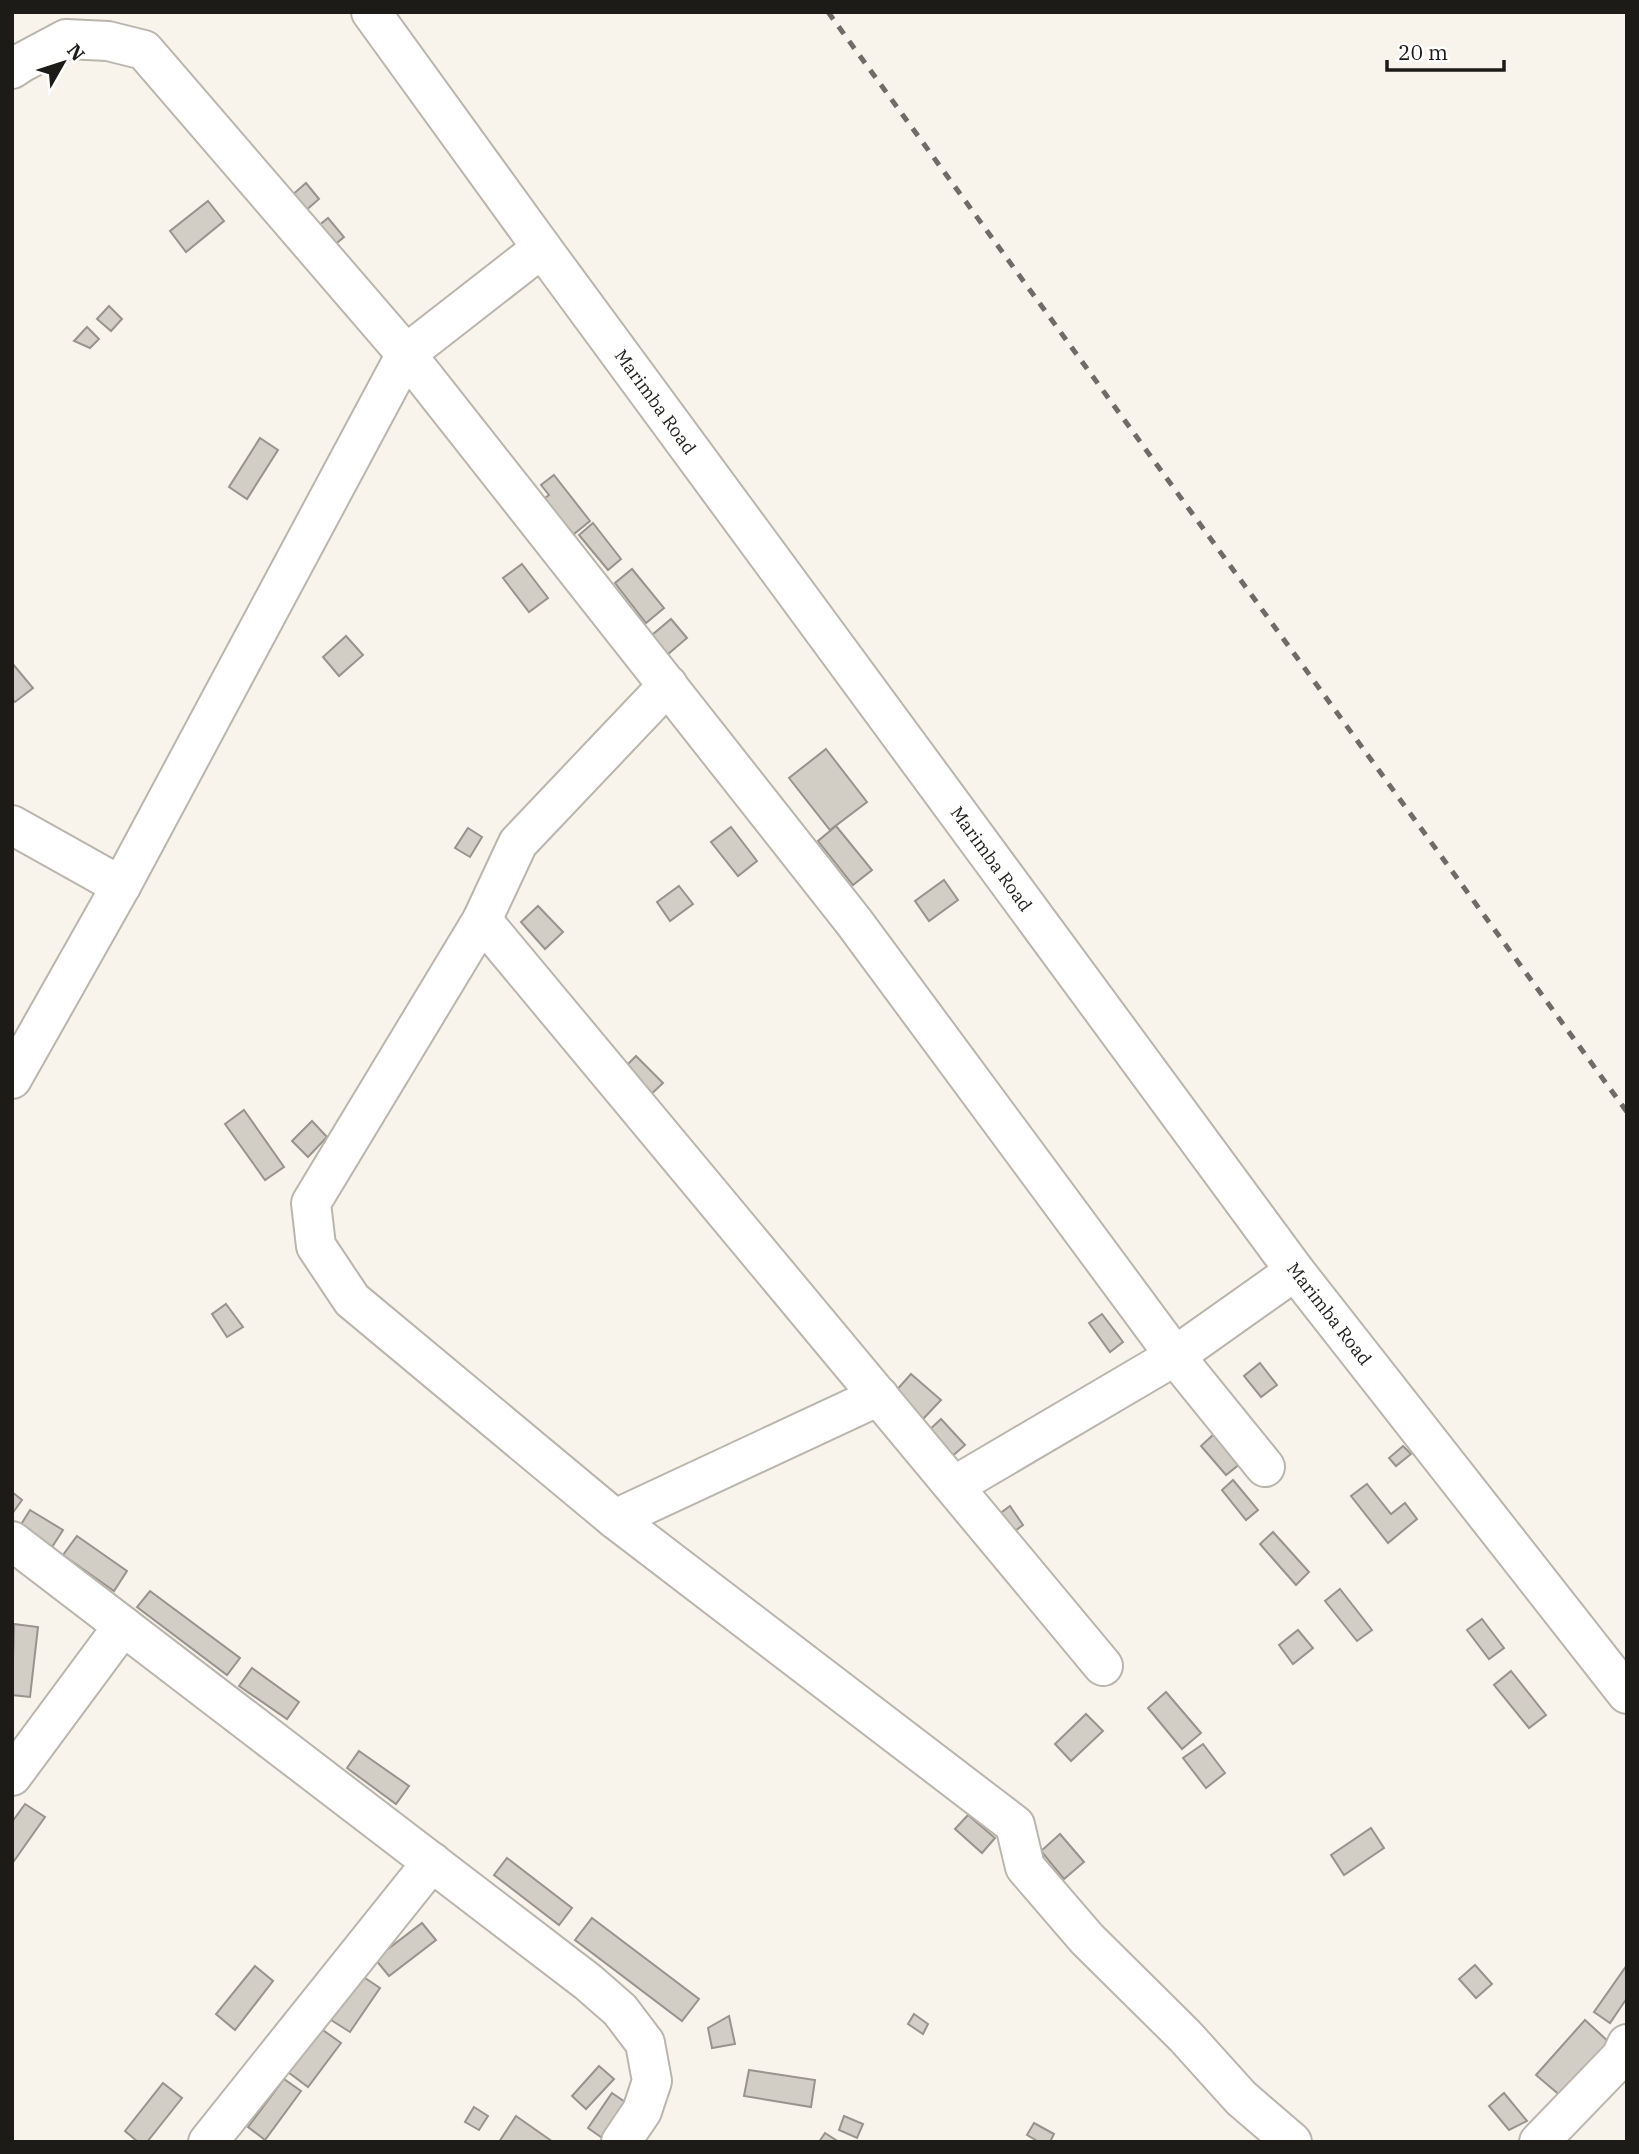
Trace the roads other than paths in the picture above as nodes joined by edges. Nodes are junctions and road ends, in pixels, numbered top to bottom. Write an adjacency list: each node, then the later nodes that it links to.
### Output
1 (371, 12): 3 (street, Marimba Road)
2 (12, 69): 4 (street)
3 (542, 248): 4 (street); 10 (street, Marimba Road)
4 (406, 354): 5 (street); 7 (street)
5 (668, 685): 8 (street); 11 (street)
6 (12, 825): 7 (street)
7 (121, 886): 9 (street)
8 (482, 920): 12 (street); 15 (street)
9 (12, 1079)
10 (1295, 1271): 11 (street); 19 (street, Marimba Road)
11 (1175, 1356): 13 (street); 14 (street)
12 (878, 1396): 14 (street); 15 (street)
13 (1265, 1467)
14 (954, 1486): 18 (street)
15 (615, 1519): 25 (street)
16 (12, 1541): 17 (street)
17 (123, 1626): 20 (street); 21 (street)
18 (1103, 1666)
19 (1627, 1694)
20 (12, 1776)
21 (432, 1862): 23 (street); 24 (street)
22 (1627, 2044): 26 (street)
23 (208, 2142)
24 (621, 2142)
25 (1292, 2142)
26 (1539, 2142)

